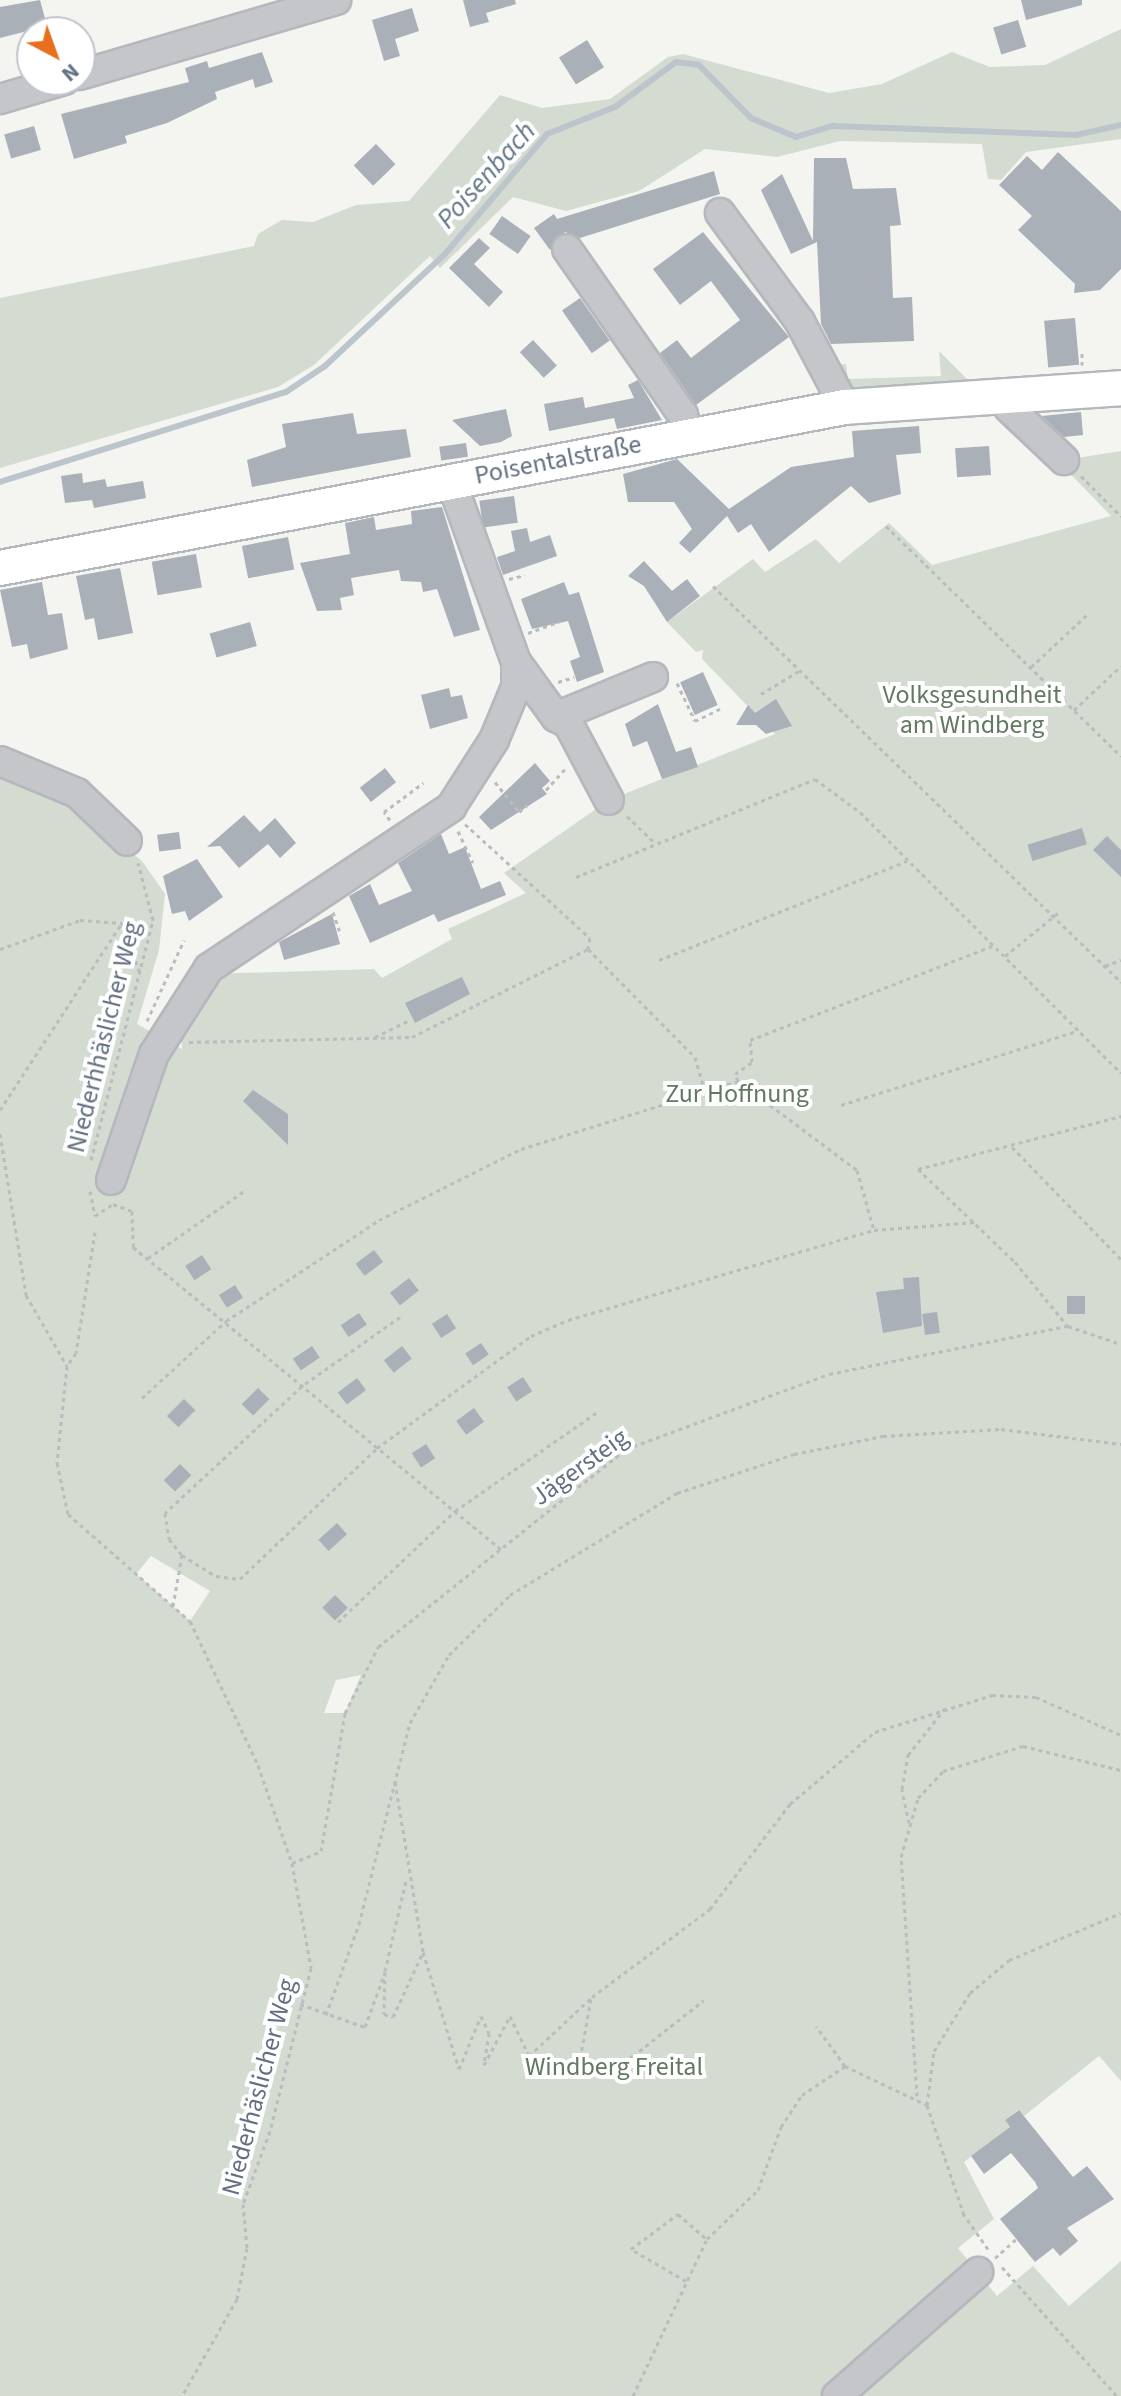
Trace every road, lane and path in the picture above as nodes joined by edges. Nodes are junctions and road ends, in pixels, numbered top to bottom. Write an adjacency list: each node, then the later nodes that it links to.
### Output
1 (336, 0): 2 (street)
2 (96, 70)
3 (720, 213): 7 (street)
4 (567, 249): 8 (street)
5 (1121, 388): 6 (main road, Poisentalstraße)
6 (1007, 395): 7 (main road, Poisentalstraße); 9 (street)
7 (845, 407): 8 (main road, Poisentalstraße)
8 (689, 436): 10 (main road, Poisentalstraße)
9 (1064, 460): 11 (path)
10 (451, 480): 13 (main road, Poisentalstraße); 19 (street)
11 (1121, 516)
12 (886, 526): 21 (path)
13 (0, 568)
14 (525, 575): 15 (path)
15 (515, 578)
16 (713, 586): 22 (path)
17 (1089, 613): 21 (path)
18 (559, 622): 19 (path)
19 (513, 651): 27 (street); 70 (street)
20 (1121, 666): 26 (path)
21 (1031, 667): 26 (path)
22 (800, 670): 24 (path); 46 (path)
23 (664, 672): 25 (path); 27 (street)
24 (761, 694)
25 (720, 709)
26 (1074, 710): 28 (path)
27 (556, 717): 34 (street)
28 (1120, 754)
29 (566, 758): 33 (path)
30 (0, 761): 39 (street)
31 (495, 781): 35 (path)
32 (423, 783): 37 (path)
33 (546, 790)
34 (609, 800): 40 (path)
35 (527, 805)
36 (460, 819): 51 (path)
37 (393, 823)
38 (454, 827): 42 (path)
39 (127, 841)
40 (654, 842): 41 (path); 44 (path)
41 (907, 861): 49 (path); 53 (path)
42 (473, 863)
43 (140, 868): 56 (path, Niederhhäslicher Weg)
44 (576, 877)
45 (339, 906): 48 (path)
46 (1058, 913): 52 (path); 55 (path)
47 (122, 923): 50 (path); 56 (path); 66 (path)
48 (341, 935)
49 (995, 945): 52 (path); 63 (path)
50 (0, 949)
51 (588, 949): 60 (path); 64 (path)
52 (1005, 956): 59 (path)
53 (659, 960)
54 (1121, 960): 55 (path)
55 (1105, 966): 57 (path)
56 (141, 977): 70 (path, Niederhhäslicher Weg)
57 (1121, 982)
58 (410, 1020): 60 (path)
59 (1077, 1031): 62 (path); 65 (path)
60 (371, 1038): 61 (path)
61 (182, 1042)
62 (1121, 1073)
63 (738, 1081): 64 (path); 73 (path)
64 (705, 1091): 78 (path)
65 (841, 1105)
66 (0, 1110)
67 (1121, 1116): 69 (path)
68 (0, 1134): 81 (path)
69 (1011, 1145): 72 (path); 76 (path)
70 (97, 1176): 75 (path, Niederhhäslicher Weg)
71 (246, 1190): 75 (path)
72 (976, 1222): 73 (path); 79 (path)
73 (874, 1230): 86 (path)
74 (95, 1232): 81 (path, Niederhäslicher Weg)
75 (147, 1257): 78 (path)
76 (1121, 1259)
77 (400, 1317): 82 (path)
78 (226, 1321): 82 (path); 83 (path)
79 (1068, 1326): 80 (path); 88 (path, Jägersteig)
80 (1121, 1344)
81 (67, 1366): 90 (path, Niederhäslicher Weg)
82 (302, 1386): 86 (path); 89 (path)
83 (142, 1398)
84 (596, 1413): 87 (path)
85 (1121, 1444): 97 (path)
86 (377, 1448): 87 (path); 89 (path)
87 (455, 1511): 88 (path); 91 (path)
88 (499, 1547): 93 (path, Jägersteig)
89 (182, 1555): 90 (path)
90 (173, 1606): 99 (path, Niederhäslicher Weg)
91 (338, 1622)
92 (374, 1643): 93 (path)
93 (378, 1647): 99 (path, Jägersteig)
94 (947, 1706): 95 (path); 98 (path); 104 (path)
95 (1121, 1735)
96 (1121, 1770): 98 (path)
97 (394, 1778): 100 (path); 107 (path)
98 (909, 1823): 110 (path)
99 (292, 1863): 106 (path, Niederhäslicher Weg)
100 (407, 1877): 102 (path); 103 (path)
101 (1121, 1913): 111 (path)
102 (423, 1952): 103 (path); 104 (path)
103 (385, 1972): 107 (path)
104 (592, 1997): 105 (path)
105 (704, 2000)
106 (300, 2004): 107 (path); 116 (path, Niederhäslicher Weg)
107 (326, 2015)
108 (816, 2026): 109 (path)
109 (845, 2066): 110 (path); 112 (path)
110 (917, 2096): 111 (path)
111 (927, 2105): 114 (path)
112 (707, 2239): 115 (path); 115 (path)
113 (1016, 2239): 114 (path)
114 (986, 2265): 118 (street); 119 (path)
115 (686, 2281): 117 (path)
116 (182, 2396)
117 (633, 2396)
118 (837, 2396)
119 (1117, 2396)

